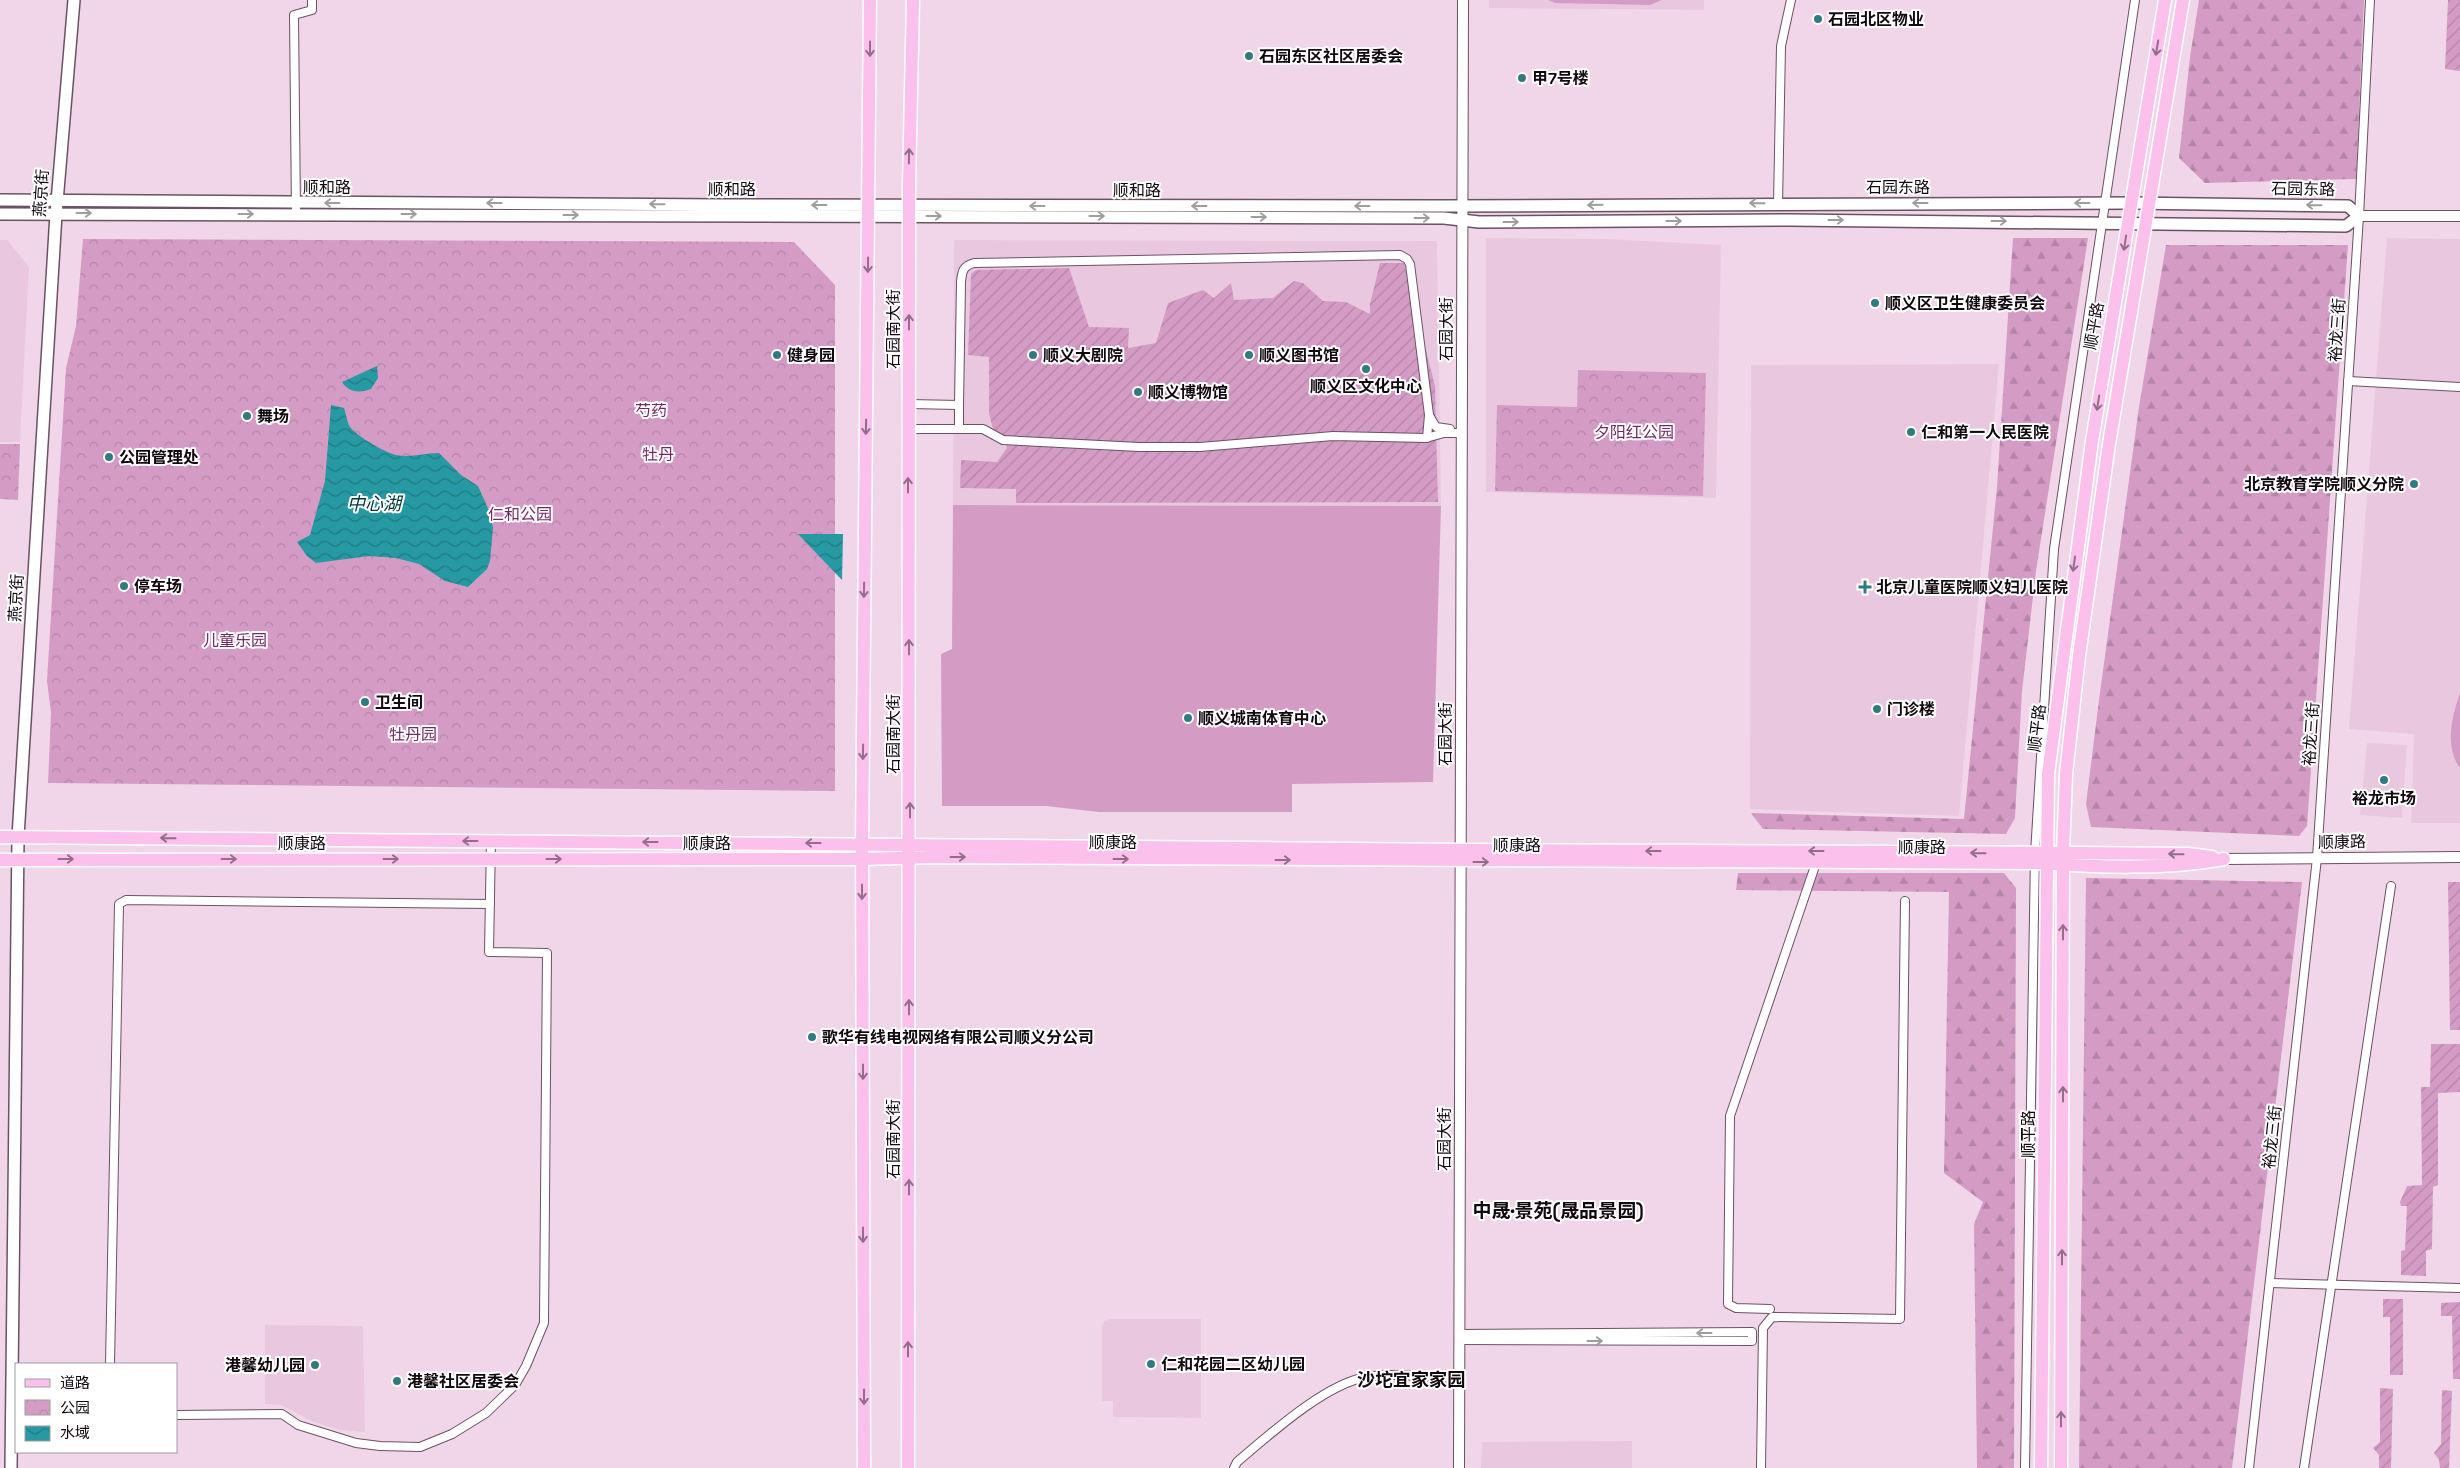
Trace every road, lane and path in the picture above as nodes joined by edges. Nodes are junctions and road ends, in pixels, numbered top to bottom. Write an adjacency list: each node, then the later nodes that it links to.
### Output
1 (74, 0): 12 (main road, 燕京街)
2 (312, 0): 18 (street)
3 (870, 0): 19 (main road, 石园南大街, one-way to 19)
4 (913, 0): 20 (main road, 石园南大街, one-way to 4)
5 (1463, 0): 17 (street, 石园大街)
6 (1791, 0): 16 (street)
7 (2135, 0): 13 (street)
8 (2165, 0): 14 (main road, 顺平路, one-way to 14)
9 (2183, 0): 15 (main road, 顺平路)
10 (2370, 0): 23 (street, 裕龙三街)
11 (0, 200): 12 (main road, 顺和路)
12 (57, 200): 18 (main road, 顺和路); 22 (main road, 燕京街)
13 (2105, 203): 14 (main road, 石园东路); 16 (main road, 石园东路, one-way to 16); 26 (street)
14 (2131, 203): 15 (main road, 石园东路); 27 (main road, 顺平路)
15 (2149, 203): 23 (main road, 石园东路, one-way to 15); 28 (main road, 顺平路)
16 (1778, 204): 17 (main road, 石园东路, one-way to 17)
17 (1463, 206): 20 (main road, 顺和路, one-way to 20); 25 (street, 石园大街)
18 (296, 208): 19 (main road, 顺和路); 22 (main road, 顺和路, one-way to 18)
19 (868, 210): 20 (main road, 顺和路); 41 (main road, 石园南大街, one-way to 41)
20 (909, 210): 25 (main road, 顺和路, one-way to 25); 31 (main road, 石园南大街, one-way to 20)
21 (0, 214): 22 (main road, 顺和路)
22 (56, 214): 39 (main road, 燕京街)
23 (2359, 216): 24 (street); 28 (main road, 石园东路); 29 (street, 裕龙三街)
24 (2460, 216)
25 (1462, 220): 26 (main road, 石园东路, one-way to 26); 36 (street, 石园大街)
26 (2102, 222): 27 (main road, 石园东路); 46 (street)
27 (2128, 222): 28 (main road, 石园东路); 46 (main road, 顺平路, one-way to 46)
28 (2146, 224): 50 (main road, 顺平路)
29 (2348, 381): 30 (street); 47 (street, 裕龙三街)
30 (2460, 387)
31 (908, 404): 32 (street); 34 (main road, 石园南大街)
32 (959, 404): 33 (street); 35 (street)
33 (1429, 415): 36 (street); 37 (street)
34 (908, 429): 35 (street); 42 (main road, 石园南大街, one-way to 34)
35 (959, 429): 37 (street)
36 (1461, 431): 37 (street); 43 (street, 石园大街)
37 (1426, 438)
38 (0, 837): 39 (main road, 顺康路)
39 (18, 837): 40 (main road, 顺康路, one-way to 39); 53 (main road, 燕京街)
40 (491, 841): 41 (main road, 顺康路, one-way to 40); 48 (street)
41 (862, 844): 42 (main road, 顺康路); 49 (main road, 石园南大街)
42 (910, 844): 43 (main road, 顺康路); 45 (main road, 石园南大街)
43 (1460, 856): 45 (main road, 顺康路, one-way to 43); 46 (main road, 顺康路, one-way to 43); 54 (main road, 顺康路, one-way to 54); 62 (street, 石园大街)
44 (2460, 857): 47 (street, 顺康路)
45 (910, 858): 49 (main road, 顺康路); 68 (main road, 石园南大街, one-way to 45)
46 (2041, 858): 50 (main road, 顺康路); 54 (main road, 顺康路); 72 (street); 73 (main road, 顺平路)
47 (2317, 858): 51 (street, 顺康路); 58 (street, 裕龙三街)
48 (491, 859): 49 (main road, 顺康路, one-way to 49); 53 (main road, 顺康路, one-way to 48); 57 (street)
49 (862, 859): 67 (main road, 石园南大街, one-way to 67)
50 (2064, 859): 51 (main road, 顺康路); 74 (main road, 顺平路, one-way to 50)
51 (2224, 859)
52 (0, 860): 53 (main road, 顺康路)
53 (18, 860): 66 (main road, 燕京街)
54 (1816, 863): 61 (street)
55 (2391, 886): 59 (street)
56 (1906, 902): 71 (street)
57 (490, 904): 63 (street); 65 (street)
58 (2270, 1283): 59 (street); 75 (street, 裕龙三街)
59 (2330, 1284): 60 (street); 76 (street)
60 (2460, 1288)
61 (1770, 1309)
62 (1459, 1337): 62 (street, one-way to 62); 64 (street, 石园大街)
63 (110, 1363)
64 (1459, 1378): 69 (street); 70 (street, 石园大街)
65 (178, 1414)
66 (11, 1468)
67 (864, 1468)
68 (908, 1468)
69 (1234, 1468)
70 (1459, 1468)
71 (1761, 1468)
72 (2025, 1468)
73 (2041, 1468)
74 (2061, 1468)
75 (2249, 1468)
76 (2304, 1468)

